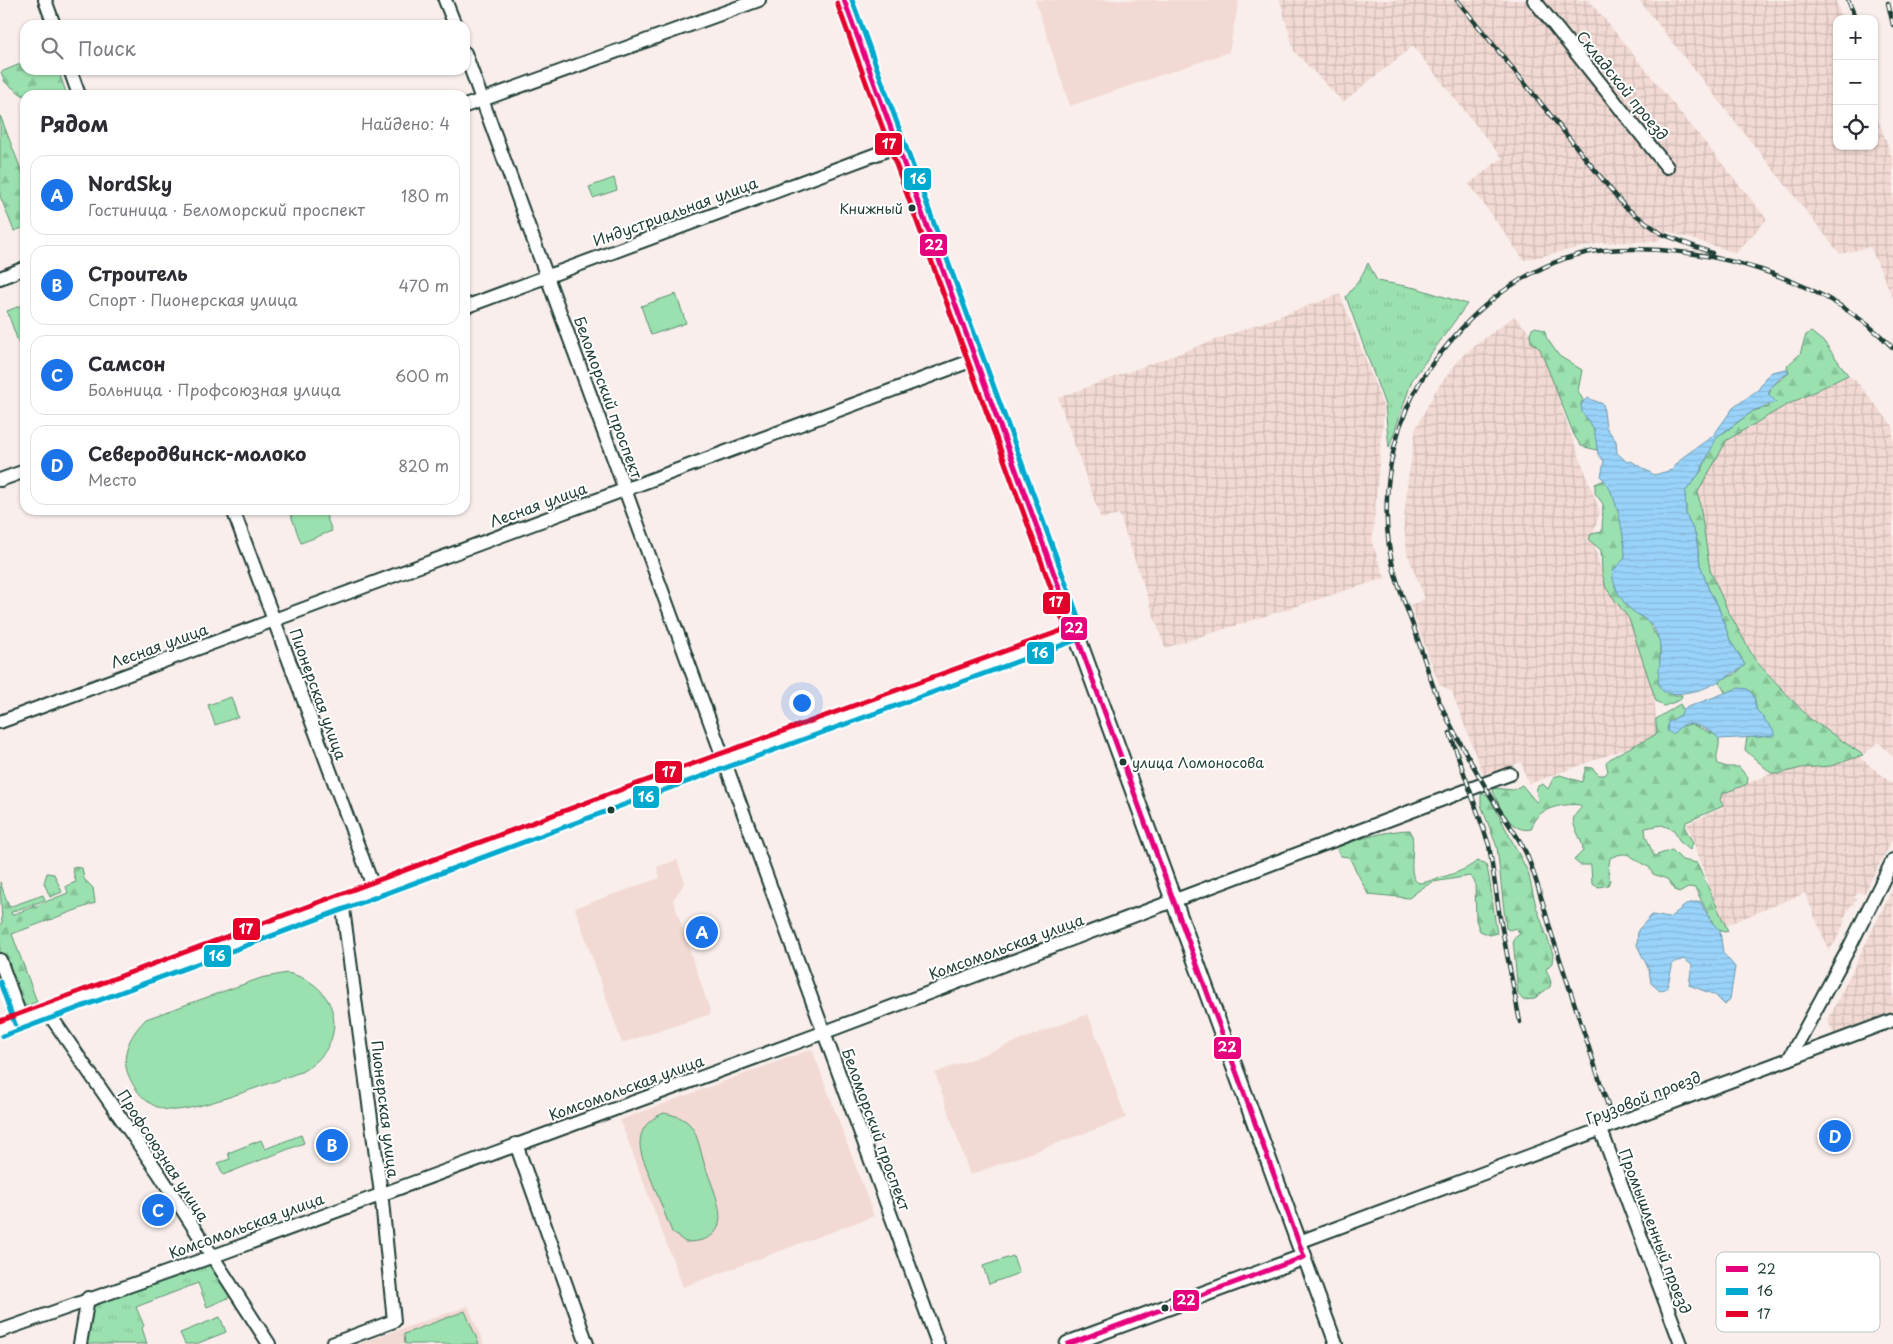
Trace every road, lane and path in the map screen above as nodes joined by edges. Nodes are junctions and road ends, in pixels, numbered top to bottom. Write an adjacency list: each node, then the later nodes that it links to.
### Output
1 (45, 0): 6 (street)
2 (445, 0): 7 (street)
3 (759, 0): 11 (street)
4 (844, 0): 13 (main road)
5 (1534, 0): 14 (street, Складской проезд)
6 (52, 20)
7 (453, 20)
8 (470, 67): 11 (street, Беломорский проспект)
9 (72, 75): 10 (street)
10 (77, 90)
11 (482, 100): 12 (street); 16 (street, Беломорский проспект)
12 (470, 104)
13 (898, 146): 16 (street, Индустриальная улица); 19 (main road)
14 (1667, 168)
15 (20, 270): 17 (street)
16 (547, 276): 18 (street, Индустриальная улица); 22 (street, Беломорский проспект)
17 (0, 278)
18 (470, 305)
19 (976, 359): 22 (street, Лесная улица); 25 (main road)
20 (20, 473): 21 (street)
21 (0, 480)
22 (626, 489): 24 (street, Лесная улица); 27 (street, Беломорский проспект)
23 (235, 515): 24 (street, Пионерская улица)
24 (274, 620): 26 (street, Лесная улица); 30 (street, Пионерская улица)
25 (1076, 633): 27 (street); 31 (main road)
26 (0, 722)
27 (726, 760): 30 (street); 38 (street, Беломорский проспект)
28 (1510, 774): 31 (street, Комсомольская улица)
29 (1893, 860): 39 (street)
30 (374, 889): 32 (street)
31 (1174, 900): 38 (street, Комсомольская улица); 43 (main road)
32 (342, 901): 34 (street); 42 (street, Пионерская улица)
33 (0, 960): 36 (street)
34 (47, 1011): 36 (street); 44 (street, Профсоюзная улица)
35 (1893, 1020): 39 (street, Грузовой проезд)
36 (22, 1021): 37 (street)
37 (0, 1029)
38 (825, 1032): 41 (street, Комсомольская улица); 52 (street, Беломорский проспект)
39 (1789, 1059): 40 (street, Грузовой проезд)
40 (1601, 1130): 43 (street, Грузовой проезд); 55 (street, Промышленный проезд)
41 (516, 1144): 42 (street, Комсомольская улица); 51 (street)
42 (380, 1194): 44 (street, Комсомольская улица); 50 (street, Пионерская улица)
43 (1299, 1242): 45 (main road)
44 (211, 1256): 46 (street, Комсомольская улица); 49 (street, Профсоюзная улица)
45 (1304, 1257): 53 (main road); 54 (street)
46 (88, 1298): 47 (street, Комсомольская улица); 48 (street)
47 (0, 1331)
48 (80, 1344)
49 (269, 1344)
50 (332, 1344)
51 (587, 1344)
52 (938, 1344)
53 (1068, 1344)
54 (1336, 1344)
55 (1682, 1344)

